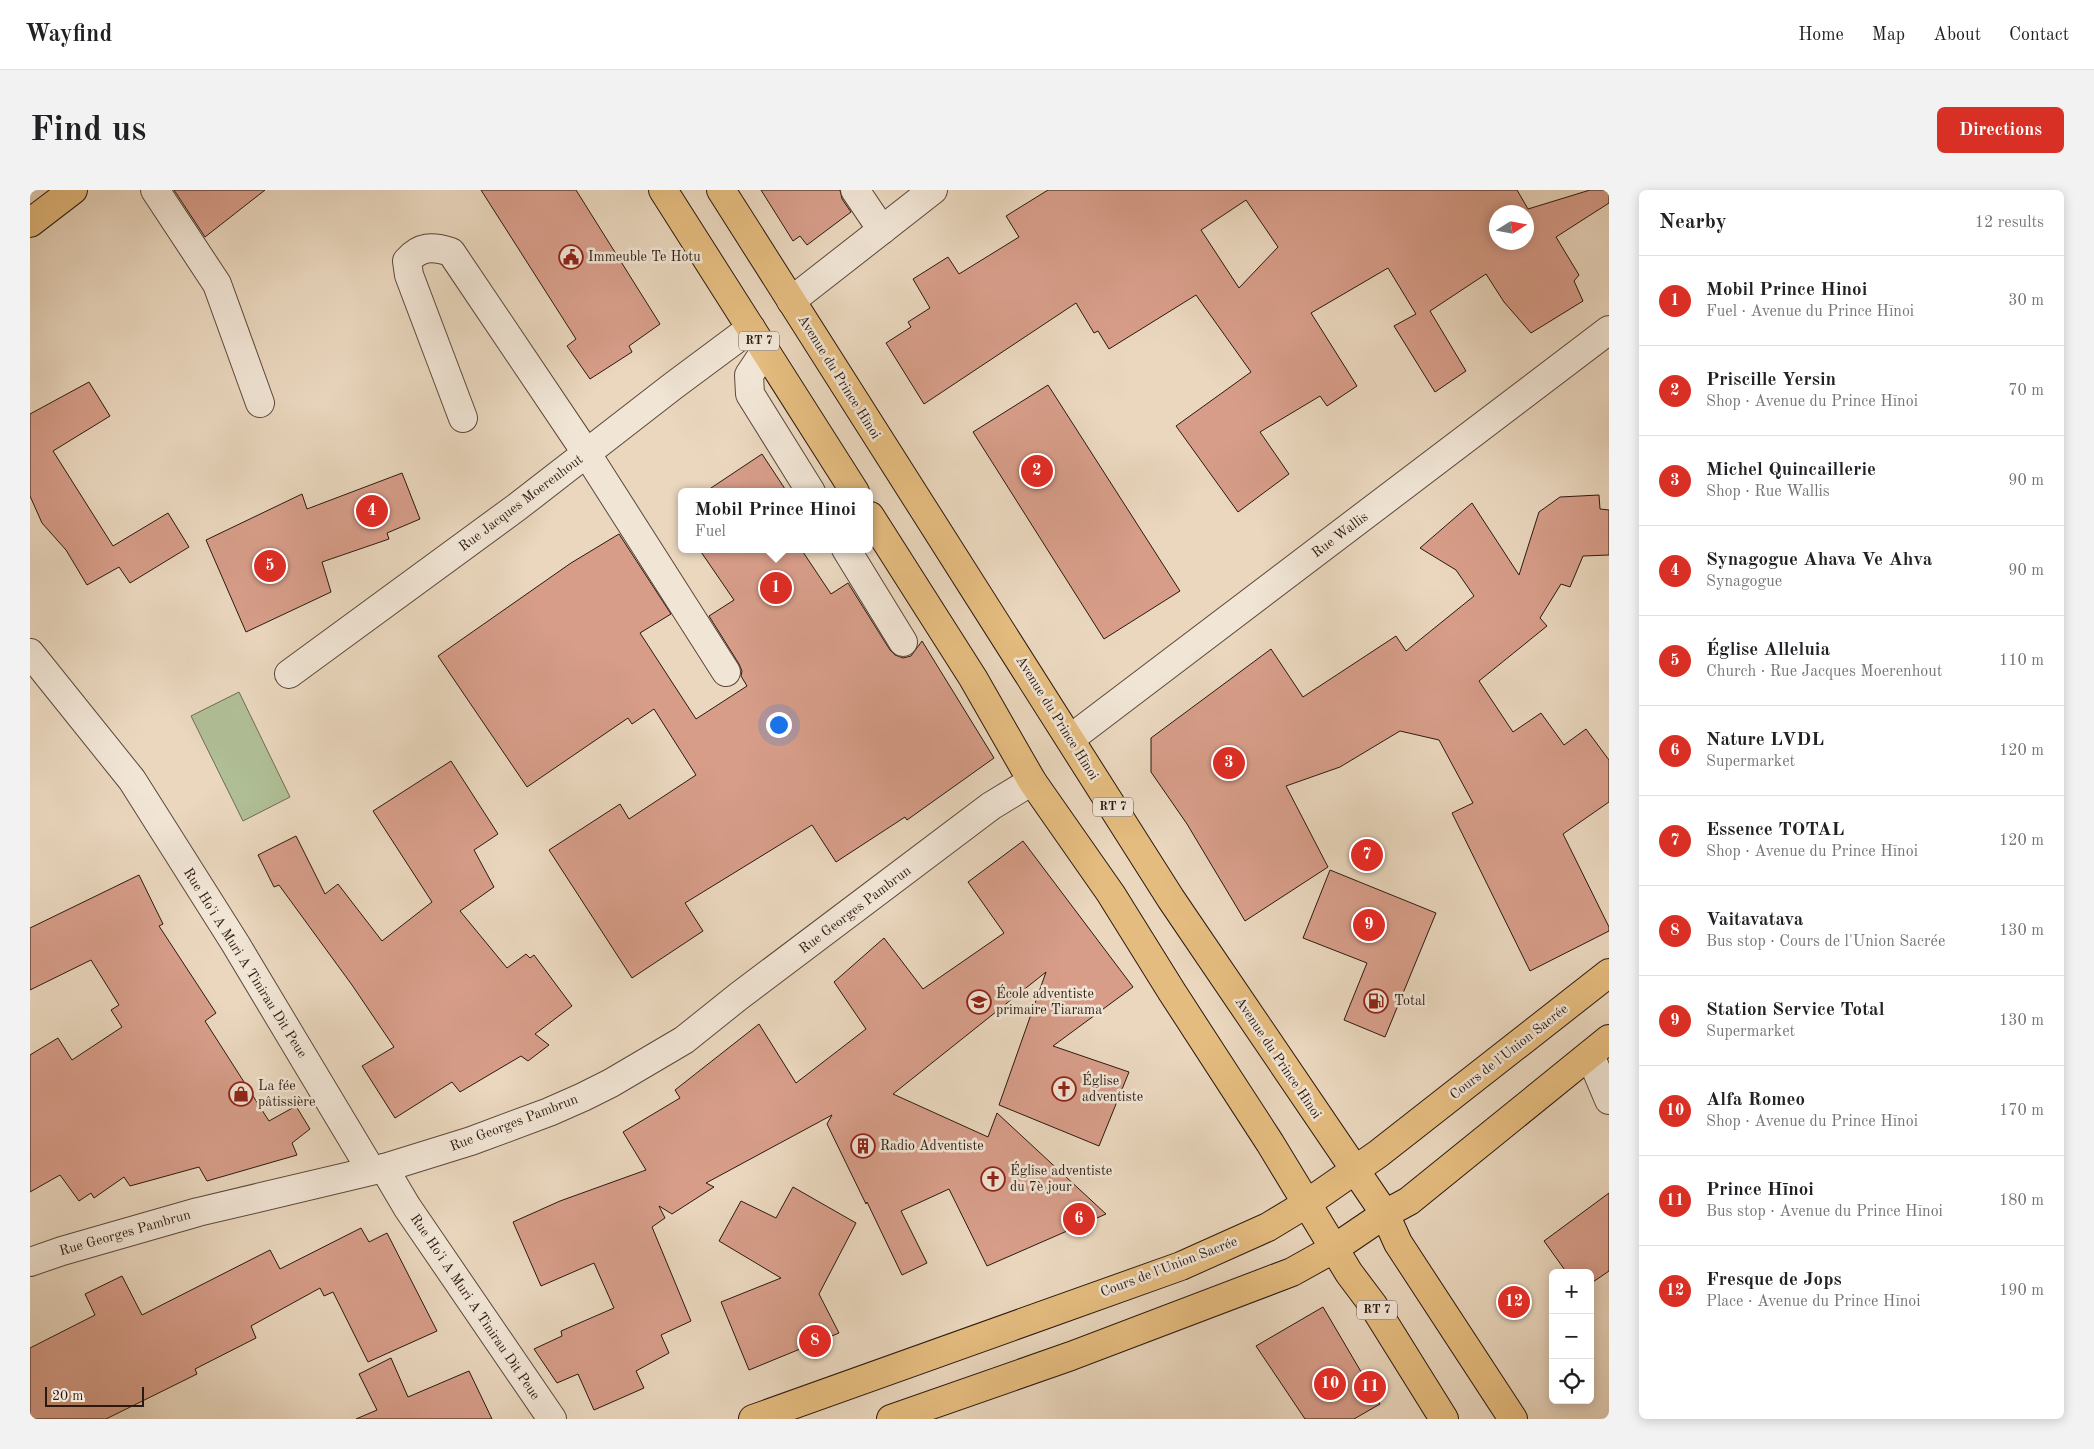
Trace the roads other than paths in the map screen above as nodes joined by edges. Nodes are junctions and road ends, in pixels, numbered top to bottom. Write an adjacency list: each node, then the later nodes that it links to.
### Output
1 (73, 190): 7 (main road)
2 (155, 190): 13 (street)
3 (663, 190): 10 (main road, RT 7)
4 (721, 190): 9 (main road, Avenue du Prince Hīnoi / RT 7)
5 (855, 190): 8 (street)
6 (933, 190): 8 (street)
7 (30, 223)
8 (882, 230): 9 (street)
9 (791, 301): 24 (main road, Avenue du Prince Hīnoi / RT 7)
10 (751, 328): 12 (main road, RT 7); 15 (street, Rue Jacques Moerenhout)
11 (1609, 330): 24 (street, Rue Wallis)
12 (765, 351): 16 (street); 17 (main road, RT 7)
13 (260, 402)
14 (463, 418): 15 (street)
15 (587, 454): 22 (street); 23 (street, Rue Jacques Moerenhout)
16 (808, 488)
17 (852, 488)
18 (873, 521): 25 (main road, RT 7)
19 (848, 553): 20 (street)
20 (903, 642)
21 (30, 653): 29 (street, Rue Ho'i A Muri A Tinirau Dit Peue)
22 (726, 672)
23 (289, 674)
24 (1070, 739): 30 (main road, Avenue du Prince Hīnoi / RT 7)
25 (1032, 781): 29 (street, Rue Georges Pambrun); 31 (main road, RT 7)
26 (1609, 973): 30 (main road, Cours de l'Union Sacrée)
27 (1600, 1047): 28 (street); 32 (main road)
28 (1609, 1100)
29 (378, 1169): 34 (street, Rue Georges Pambrun); 35 (street, Rue Ho'i A Muri A Tinirau Dit Peue)
30 (1354, 1170): 31 (main road, Cours de l'Union Sacrée); 32 (main road, Avenue du Prince Hīnoi / RT 7)
31 (1306, 1204): 33 (main road, RT 7); 36 (main road, Cours de l'Union Sacrée)
32 (1385, 1214): 33 (main road); 39 (main road, Avenue du Prince Hīnoi / RT 7)
33 (1335, 1248): 37 (main road); 38 (main road, RT 7)
34 (30, 1262)
35 (552, 1419)
36 (753, 1419)
37 (891, 1419)
38 (1444, 1419)
39 (1513, 1419)

